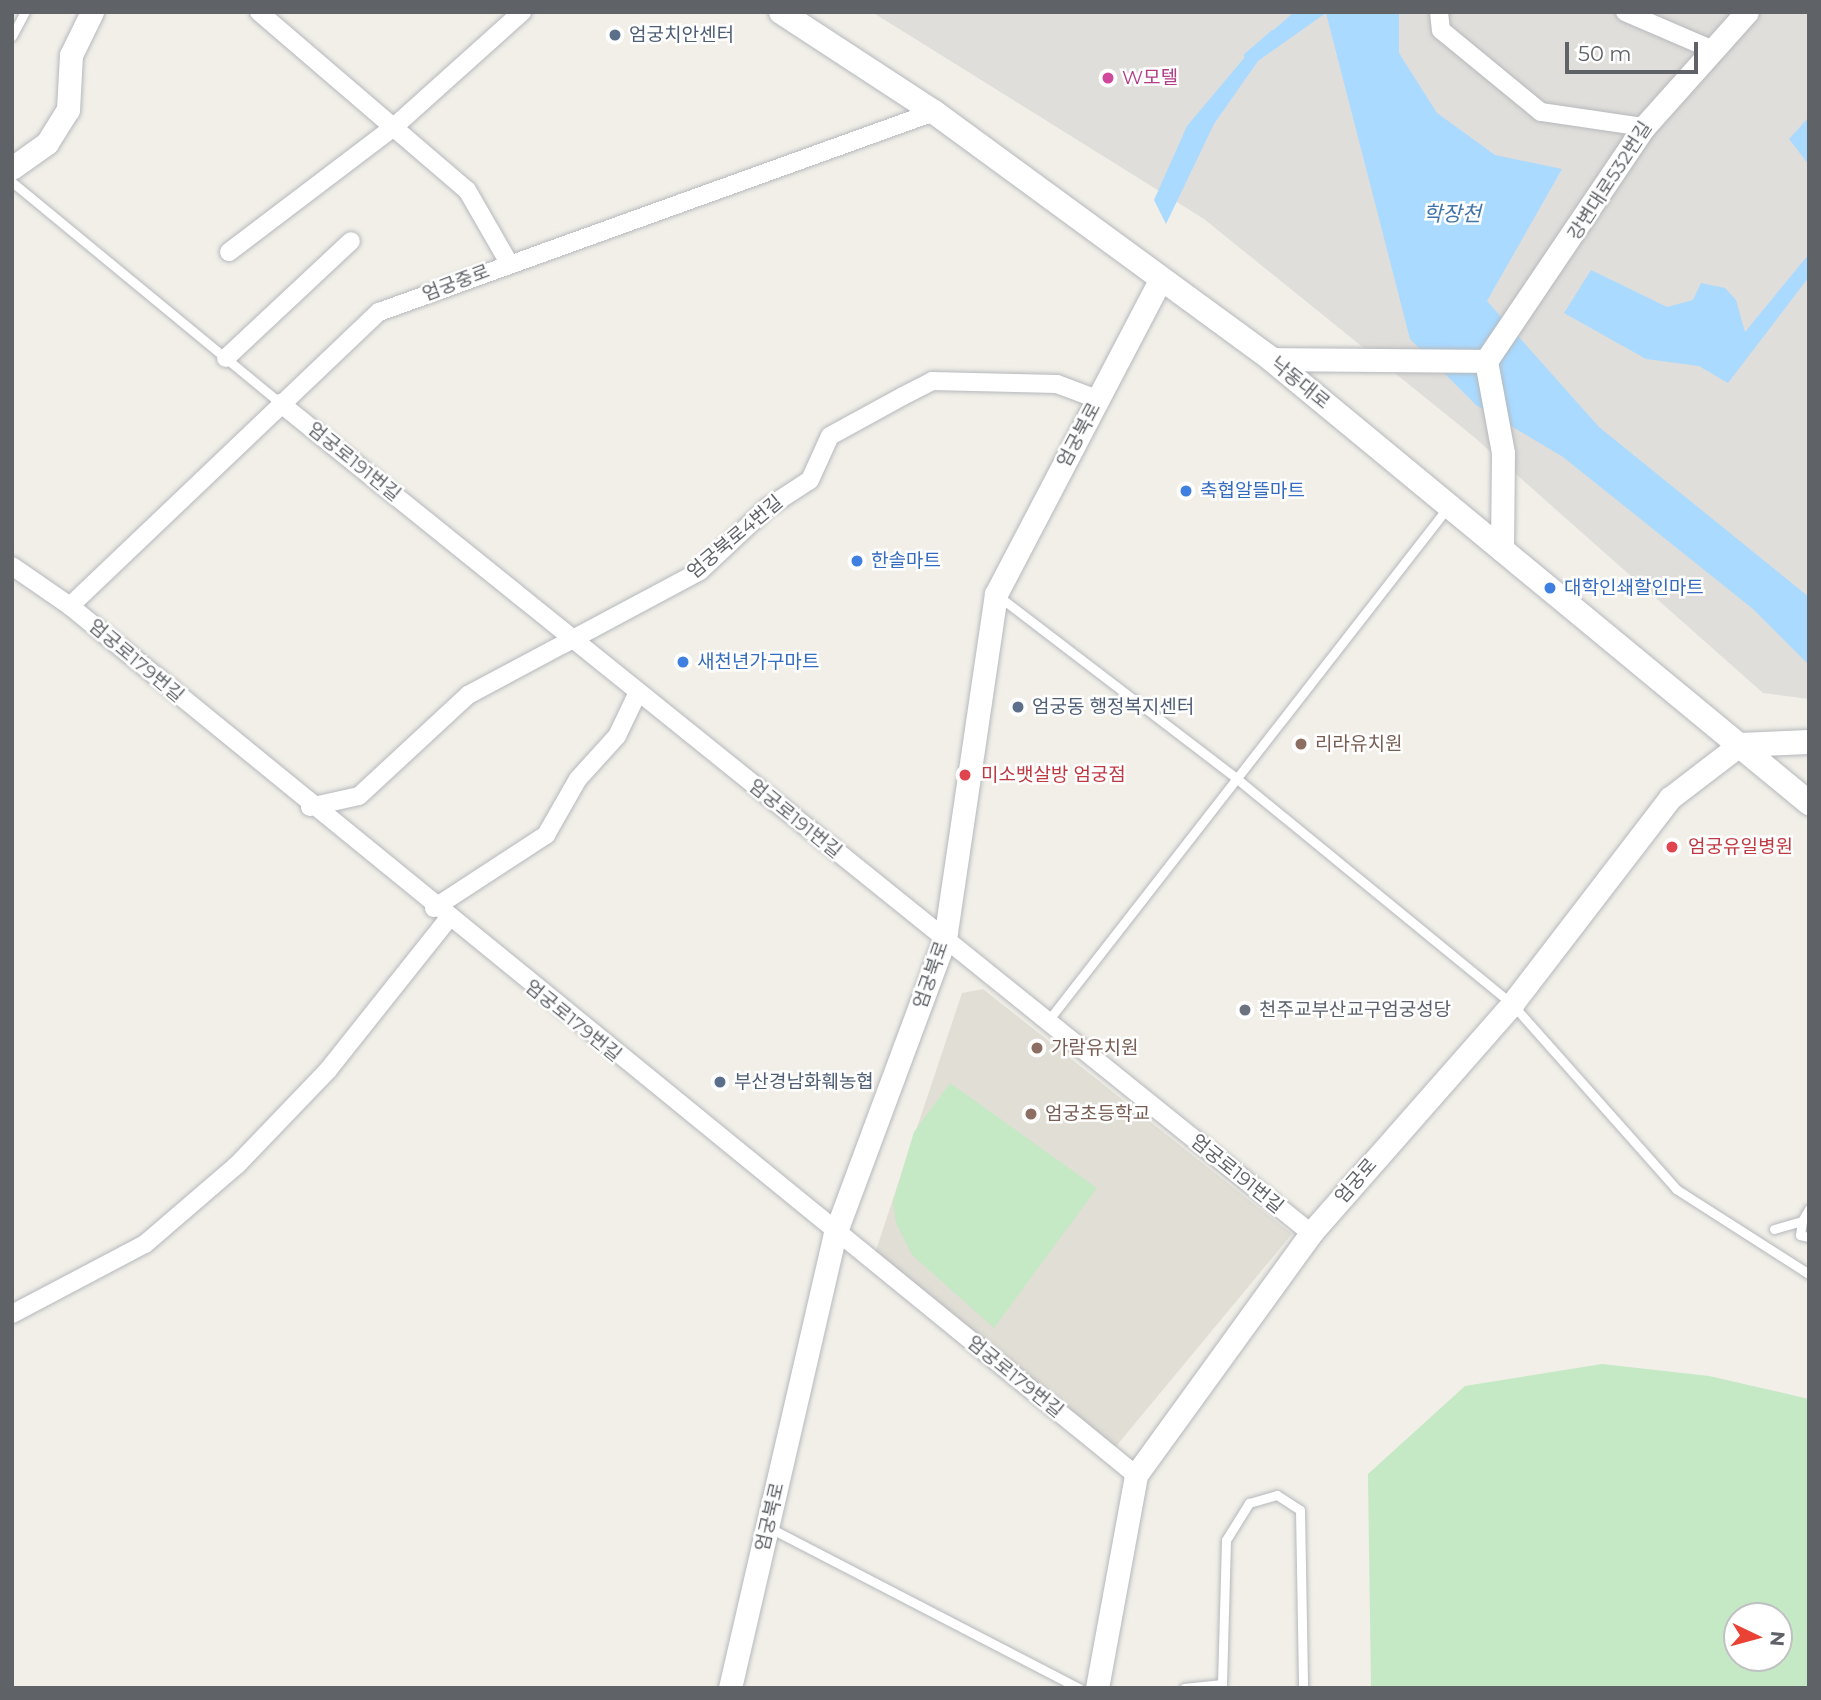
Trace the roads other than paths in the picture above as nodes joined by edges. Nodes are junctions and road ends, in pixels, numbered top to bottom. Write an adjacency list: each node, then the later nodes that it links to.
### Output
1 (25, 12): 9 (lane)
2 (92, 12): 14 (street)
3 (260, 12): 12 (street)
4 (522, 12): 12 (street)
5 (781, 12): 11 (main road, 낙동대로)
6 (1439, 12): 13 (street)
7 (1625, 12): 10 (street)
8 (1747, 12): 10 (street, 강변대로532번길)
9 (12, 36)
10 (1711, 49): 13 (street, 강변대로532번길)
11 (934, 112): 18 (street, 엄궁중로); 19 (main road, 낙동대로)
12 (395, 126): 17 (street); 18 (street)
13 (1644, 127): 22 (street, 강변대로532번길)
14 (12, 169)
15 (12, 182): 20 (lane)
16 (351, 241): 20 (street)
17 (229, 252)
18 (509, 263): 24 (street, 엄궁중로)
19 (1160, 280): 21 (main road, 낙동대로); 23 (street, 엄궁북로)
20 (226, 358): 24 (lane)
21 (1271, 359): 22 (street); 25 (main road, 낙동대로)
22 (1486, 361): 26 (street)
23 (1097, 399): 28 (street, 엄궁북로); 30 (street, 엄궁북로4번길)
24 (280, 403): 29 (street, 엄궁중로); 30 (street, 엄궁로191번길)
25 (1449, 506): 26 (main road, 낙동대로); 34 (lane)
26 (1502, 550): 33 (main road, 낙동대로)
27 (12, 566): 29 (street, 엄궁로179번길)
28 (996, 594): 34 (lane); 39 (street, 엄궁북로)
29 (70, 606): 36 (street, 엄궁로179번길)
30 (574, 641): 31 (street, 엄궁로191번길); 36 (street, 엄궁북로4번길)
31 (638, 692): 37 (street); 39 (street, 엄궁로191번길)
32 (1809, 742): 33 (main road)
33 (1740, 745): 35 (main road, 낙동대로); 40 (street, 엄궁로)
34 (1236, 778): 40 (lane); 41 (lane)
35 (1809, 803)
36 (310, 807): 37 (street, 엄궁로179번길)
37 (434, 908): 38 (street, 엄궁로179번길)
38 (449, 919): 46 (street, 엄궁로179번길); 49 (street)
39 (944, 939): 41 (street, 엄궁로191번길); 46 (street, 엄궁북로)
40 (1512, 1004): 45 (street, 엄궁로); 48 (lane)
41 (1047, 1022): 45 (street, 엄궁로191번길)
42 (1809, 1209): 43 (lane)
43 (1802, 1222): 44 (lane); 47 (lane)
44 (1774, 1229)
45 (1311, 1233): 50 (street, 엄궁로)
46 (835, 1234): 50 (street, 엄궁로179번길); 51 (street, 엄궁북로)
47 (1809, 1237)
48 (1809, 1274)
49 (12, 1314)
50 (1136, 1475): 54 (street, 엄궁로)
51 (768, 1527): 52 (street, 엄궁북로); 53 (lane)
52 (730, 1688)
53 (1079, 1688)
54 (1097, 1688)
55 (1184, 1688): 56 (lane)
56 (1303, 1688)

